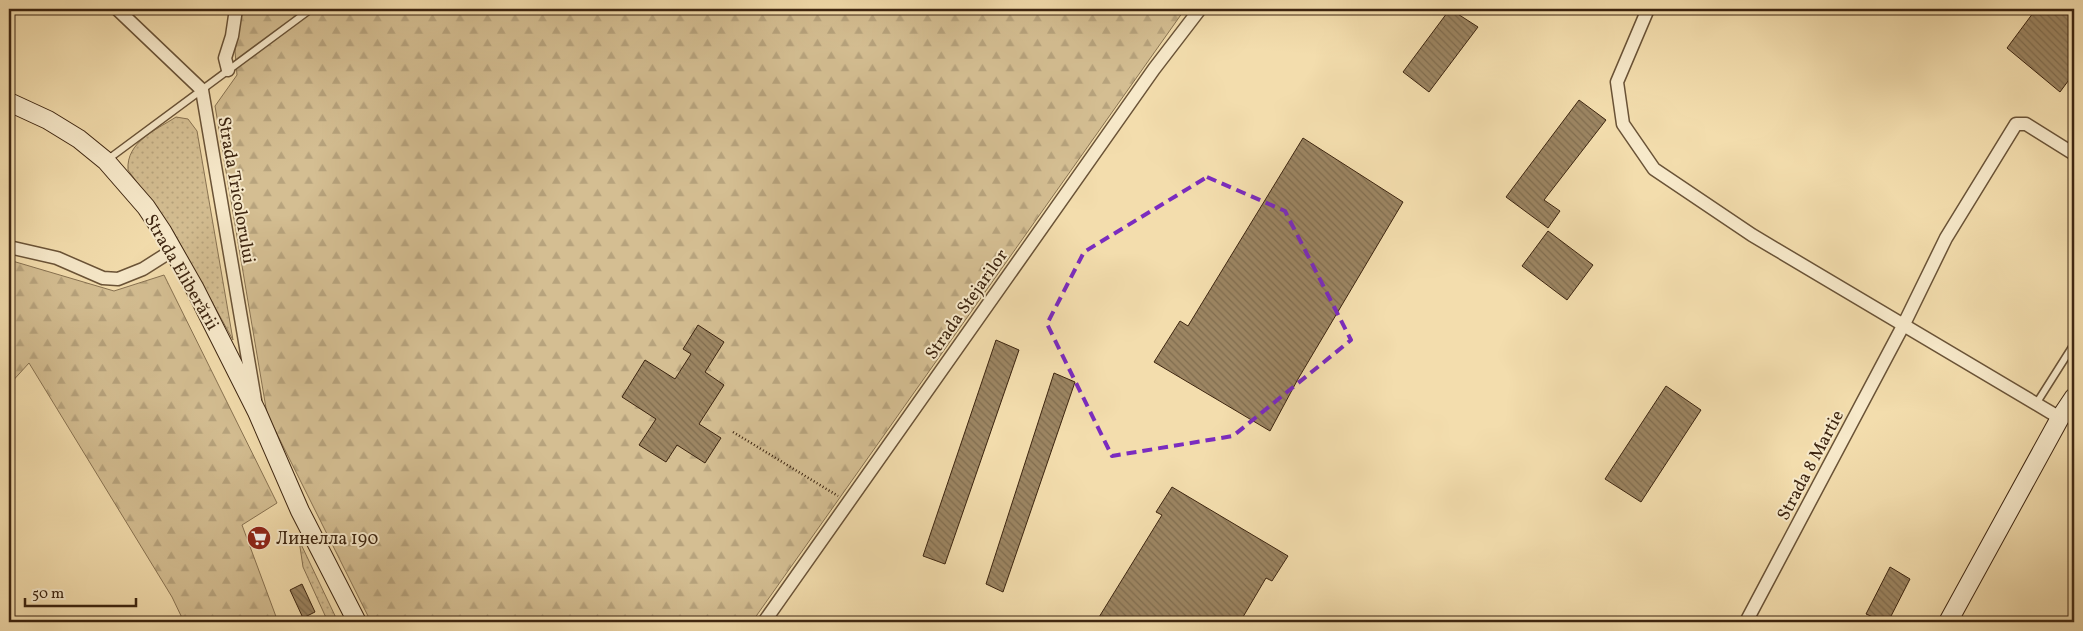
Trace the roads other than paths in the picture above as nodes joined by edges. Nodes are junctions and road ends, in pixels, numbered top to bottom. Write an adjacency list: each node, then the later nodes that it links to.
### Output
1 (117, 9): 7 (street)
2 (236, 9): 6 (street)
3 (311, 9): 6 (lane)
4 (1200, 9): 20 (street, Strada Stejarilor)
5 (1648, 9): 13 (street)
6 (228, 70): 7 (lane)
7 (202, 90): 10 (lane); 17 (street, Strada Tricolorului)
8 (9, 102): 10 (street, Strada Eliberării)
9 (2074, 154): 13 (street, Strada 8 Martie)
10 (106, 161): 12 (street, Strada Eliberării)
11 (9, 247): 12 (street)
12 (173, 250): 17 (street, Strada Eliberării)
13 (1904, 324): 16 (street); 21 (street, Strada 8 Martie)
14 (2074, 344): 16 (lane)
15 (2074, 397): 18 (street)
16 (2036, 404): 18 (street)
17 (257, 412): 19 (street, Strada Eliberării)
18 (2060, 418): 22 (street)
19 (357, 622)
20 (764, 622)
21 (1746, 622)
22 (1948, 622)

